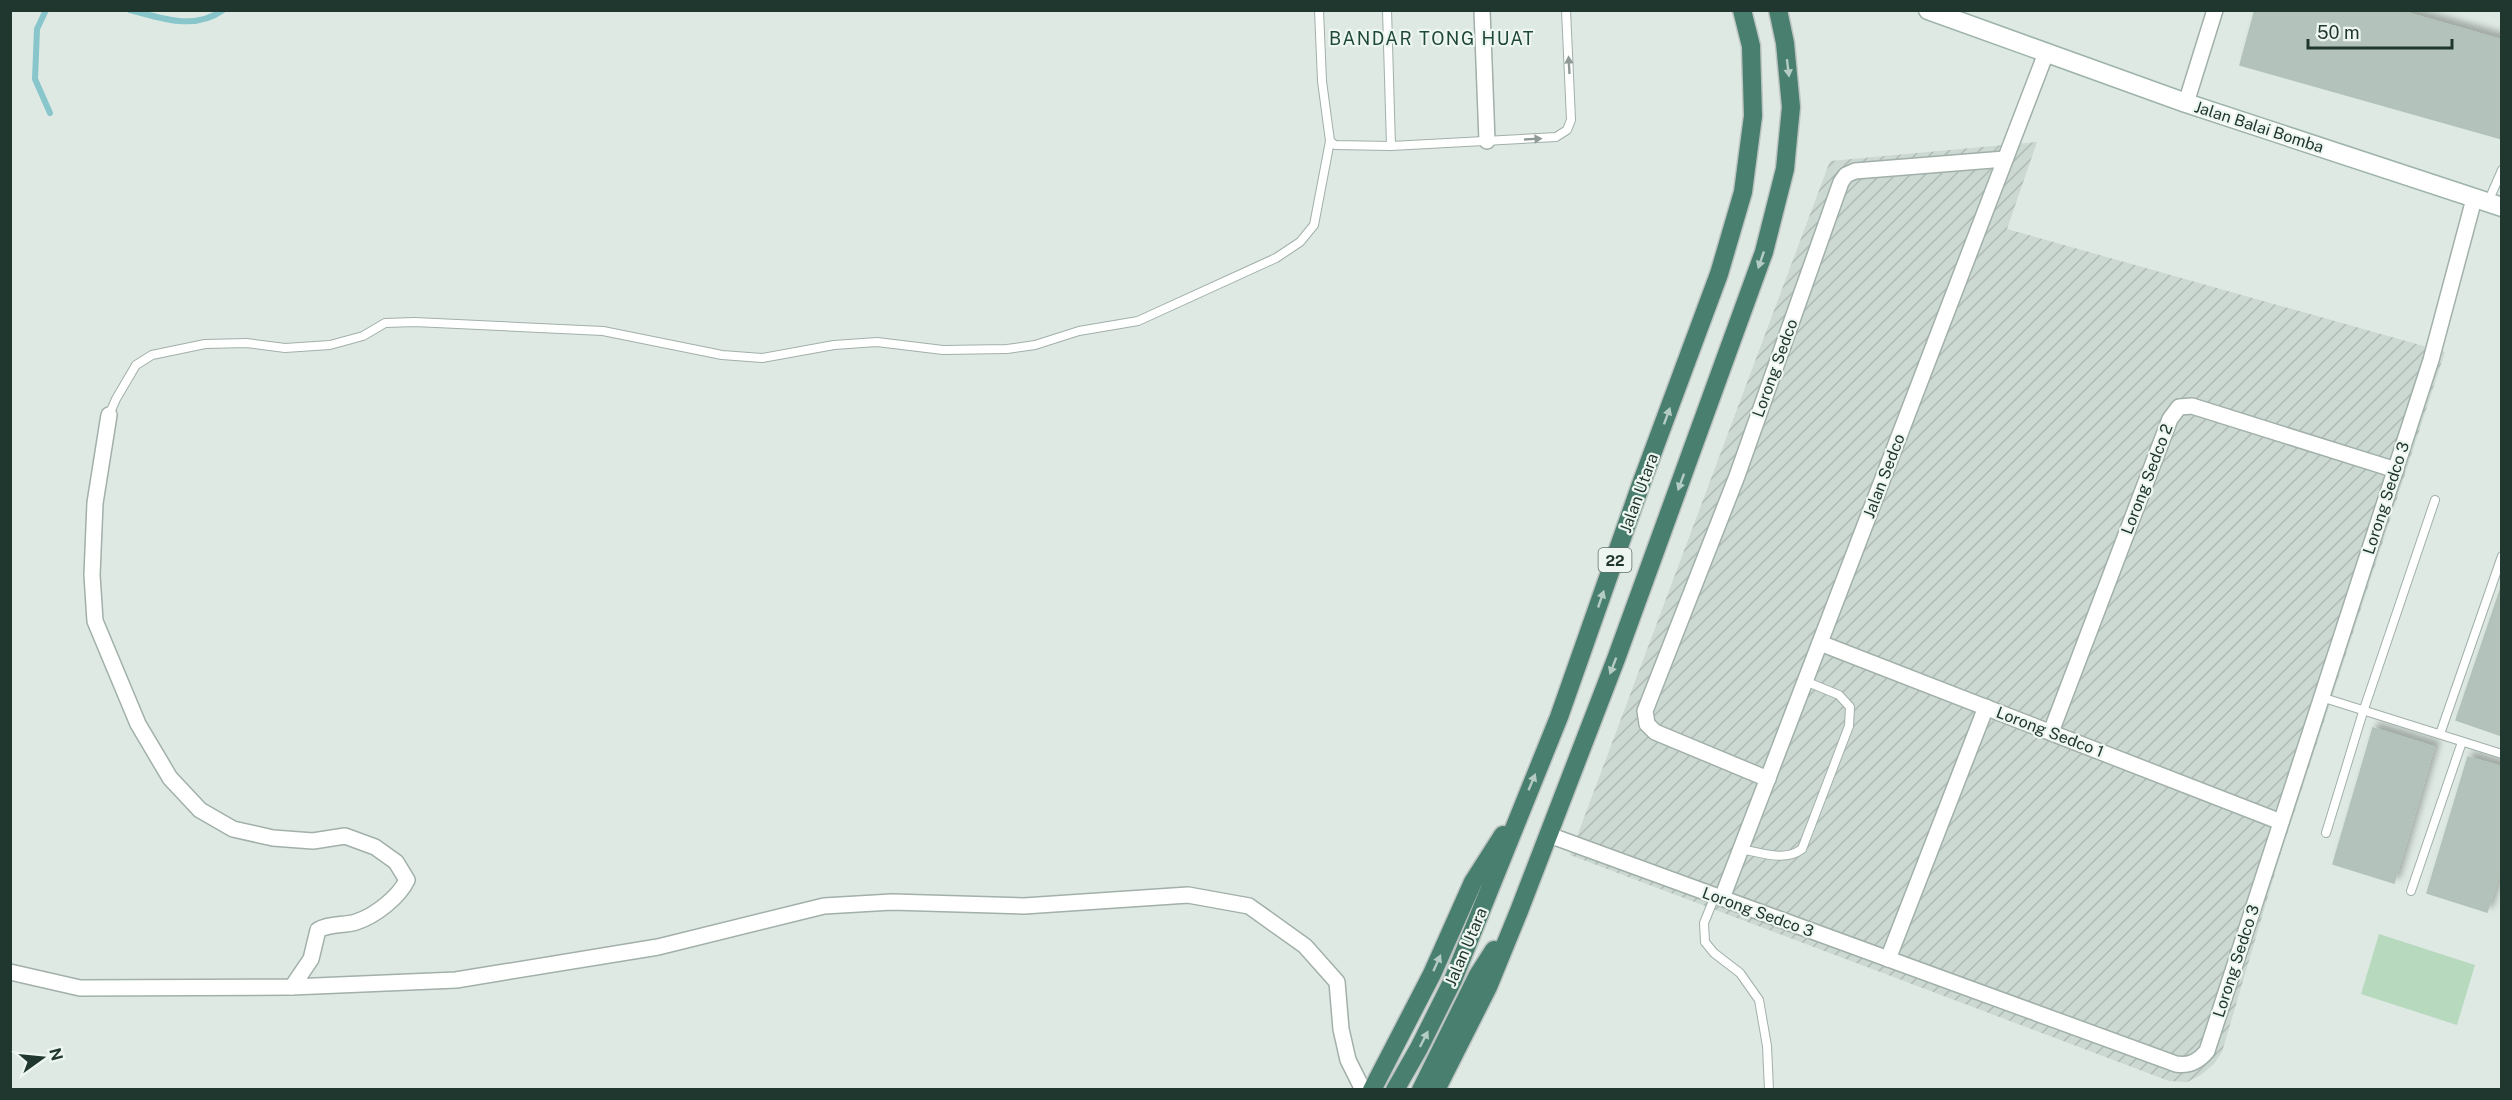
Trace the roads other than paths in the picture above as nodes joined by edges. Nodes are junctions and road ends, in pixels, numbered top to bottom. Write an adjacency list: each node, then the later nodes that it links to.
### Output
1 (1319, 10): 13 (lane)
2 (1388, 10): 15 (lane)
3 (1482, 10): 14 (street)
4 (1566, 10): 14 (lane, one-way to 4)
5 (1742, 10): 33 (highway, Jalan Utara / 22, one-way to 5)
6 (1778, 10): 36 (highway, 22, one-way to 36)
7 (1928, 10): 10 (main road)
8 (1960, 10): 10 (main road)
9 (2215, 10): 12 (street)
10 (2019, 43): 11 (main road, Jalan Balai Bomba)
11 (2046, 53): 12 (main road, Jalan Balai Bomba); 16 (street, Jalan Sedco)
12 (2186, 103): 18 (main road, Jalan Balai Bomba)
13 (1330, 141): 15 (lane); 19 (lane)
14 (1487, 141): 15 (lane)
15 (1391, 146)
16 (2006, 159): 23 (street, Jalan Sedco); 32 (street, Lorong Sedco)
17 (2502, 170): 18 (lane)
18 (2488, 202): 20 (street, Lorong Sedco 3)
19 (109, 416): 43 (street)
20 (2396, 470): 25 (street, Lorong Sedco 3); 28 (street, Lorong Sedco 2)
21 (2435, 500): 27 (lane)
22 (2502, 556): 29 (lane)
23 (1820, 642): 24 (street, Jalan Sedco); 26 (street, Lorong Sedco 1)
24 (1805, 681): 32 (street, Jalan Sedco); 37 (lane)
25 (2321, 697): 27 (lane); 34 (street, Lorong Sedco 3)
26 (1986, 707): 28 (street, Lorong Sedco 1); 41 (street)
27 (2363, 712): 29 (lane); 35 (lane)
28 (2051, 732): 34 (street, Lorong Sedco 1)
29 (2440, 734): 30 (lane)
30 (2462, 742): 31 (lane); 38 (lane)
31 (2502, 754)
32 (1768, 779): 37 (street, Jalan Sedco)
33 (1520, 810): 45 (highway, one-way to 33); 46 (highway, Jalan Utara / 22, one-way to 33)
34 (2281, 822): 41 (street, Lorong Sedco 3)
35 (2326, 833)
36 (1549, 835): 39 (street, Lorong Sedco 3); 40 (highway, 22)
37 (1741, 849): 39 (street, Jalan Sedco)
38 (2411, 891)
39 (1718, 897): 41 (street, Lorong Sedco 3); 49 (lane)
40 (1519, 911): 47 (highway); 48 (highway, 22)
41 (1888, 959)
42 (10, 972): 43 (street)
43 (292, 987): 44 (street)
44 (1363, 1089)
45 (1372, 1089)
46 (1395, 1089)
47 (1421, 1089)
48 (1436, 1089)
49 (1769, 1089)

